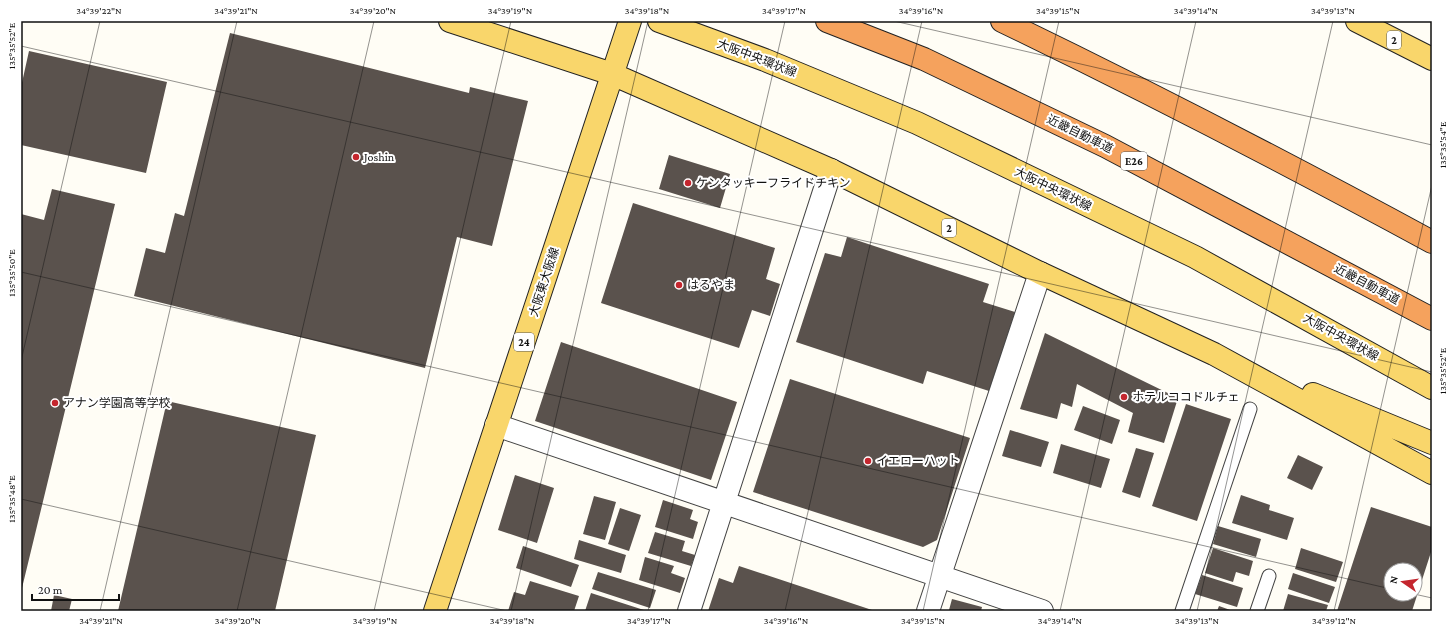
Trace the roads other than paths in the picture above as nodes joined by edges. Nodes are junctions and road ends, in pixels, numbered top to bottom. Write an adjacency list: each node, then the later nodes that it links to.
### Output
1 (450, 21): 8 (main road, 2)
2 (630, 21): 8 (main road, 大阪東大阪線 / 24)
3 (659, 21): 14 (main road, 大阪中央環状線)
4 (827, 21): 12 (highway, 近畿自動車道 / E26)
5 (1002, 21): 10 (highway)
6 (1357, 21): 7 (main road, 2)
7 (1432, 59)
8 (612, 74): 9 (main road, 2); 16 (main road, 大阪東大阪線 / 24)
9 (831, 170): 11 (main road, 2); 19 (street)
10 (1432, 242)
11 (1040, 273): 13 (main road, 2); 20 (street)
12 (1432, 319)
13 (1214, 354): 17 (main road); 18 (main road, 2)
14 (1432, 388)
15 (1250, 408): 26 (lane)
16 (496, 425): 19 (street); 22 (main road, 大阪東大阪線 / 24)
17 (1432, 443)
18 (1432, 473)
19 (724, 502): 20 (street); 23 (street)
20 (939, 576): 24 (street); 25 (street)
21 (1269, 576): 27 (lane)
22 (434, 611)
23 (689, 611)
24 (928, 611)
25 (1042, 611)
26 (1182, 611)
27 (1257, 611)

